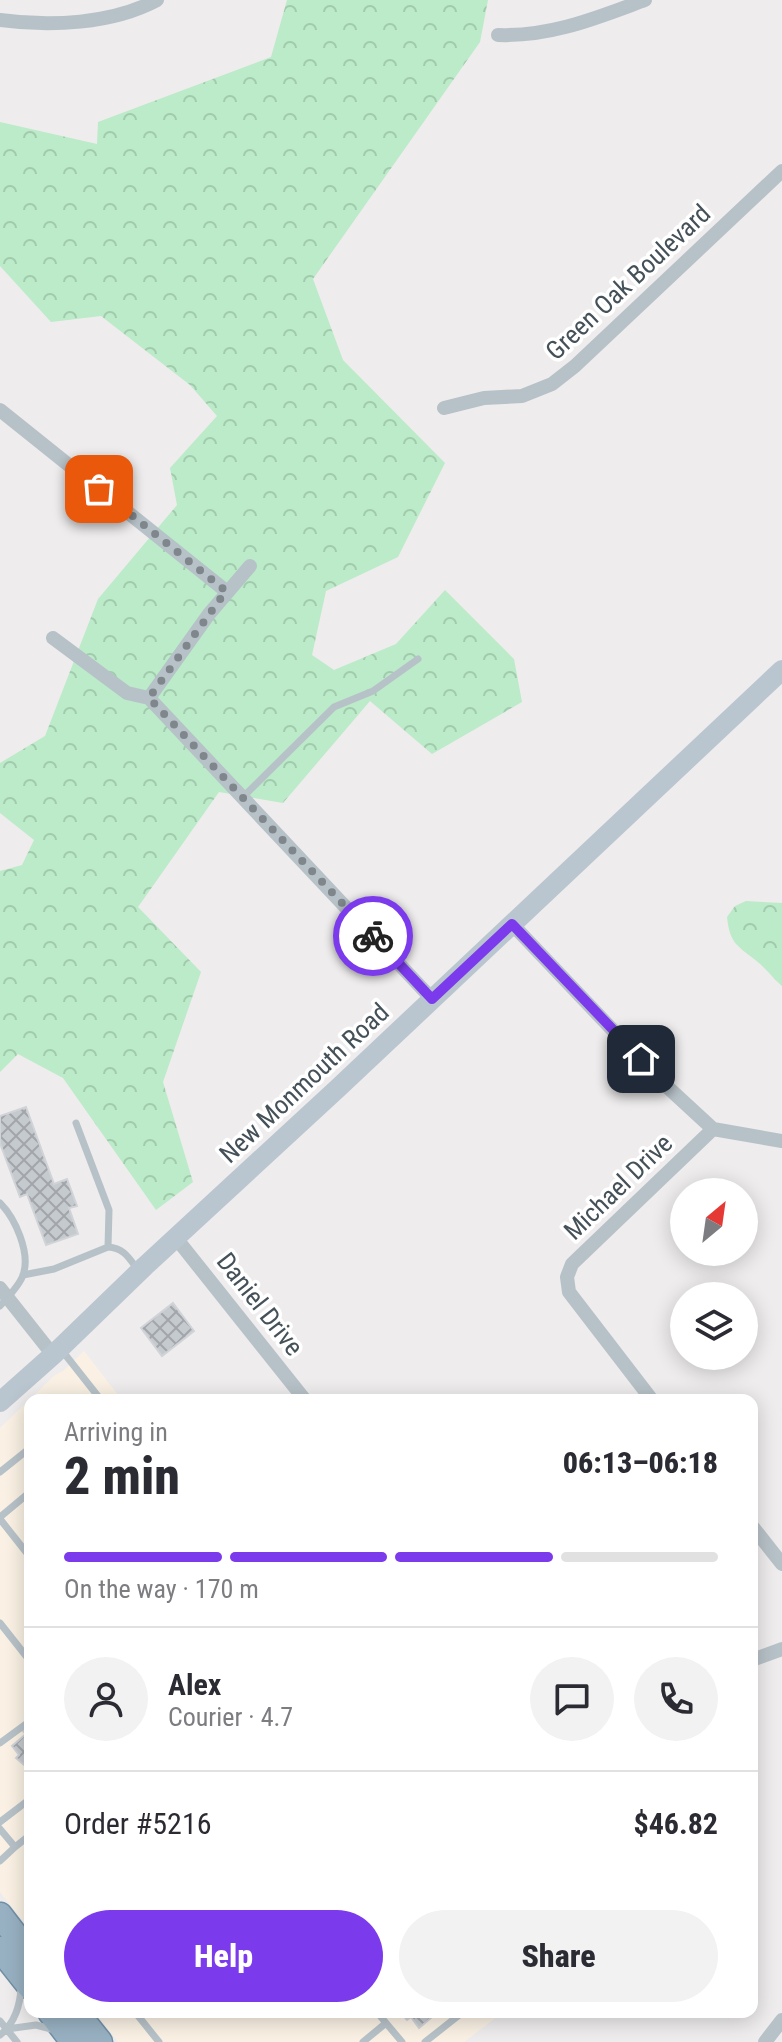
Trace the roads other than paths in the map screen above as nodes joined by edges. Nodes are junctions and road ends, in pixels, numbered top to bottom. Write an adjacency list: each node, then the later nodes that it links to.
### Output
1 (157, 0): 3 (street)
2 (645, 0): 4 (street)
3 (0, 20)
4 (498, 35)
5 (782, 171): 6 (street, Green Oak Boulevard)
6 (444, 408)
7 (0, 410): 9 (street)
8 (250, 566): 9 (street)
9 (226, 591): 13 (street)
10 (53, 638): 13 (street)
11 (418, 659): 14 (lane)
12 (782, 670): 15 (main road, New Monmouth Road)
13 (149, 698): 14 (street)
14 (242, 798): 16 (street)
15 (512, 924): 16 (main road, New Monmouth Road); 18 (street)
16 (432, 999): 21 (main road, New Monmouth Road)
17 (76, 1123): 22 (lane)
18 (713, 1129): 19 (street); 29 (street, Michael Drive)
19 (782, 1141)
20 (0, 1203): 24 (lane)
21 (176, 1238): 23 (main road, New Monmouth Road); 28 (street, Daniel Drive)
22 (108, 1247): 23 (lane); 24 (lane)
23 (139, 1272): 26 (main road, New Monmouth Road)
24 (23, 1275): 25 (lane)
25 (2, 1297): 26 (street)
26 (57, 1352): 27 (lane); 30 (main road, New Monmouth Road)
27 (96, 1394)
28 (300, 1394)
29 (647, 1394)
30 (0, 1402)
31 (24, 1453): 32 (lane)
32 (0, 1472)
33 (24, 1497): 34 (lane)
34 (0, 1518): 36 (lane)
35 (758, 1534): 37 (street)
36 (24, 1549)
37 (782, 1564)
38 (0, 1623): 40 (lane)
39 (782, 1649): 41 (street)
40 (24, 1653)
41 (758, 1658)
42 (24, 1725): 43 (lane)
43 (0, 1743)
44 (24, 1804): 45 (lane)
45 (0, 1822)
46 (0, 1829): 48 (lane)
47 (24, 1840): 48 (lane)
48 (15, 1847): 49 (lane)
49 (0, 1861)
50 (0, 1915): 52 (highway)
51 (0, 1949): 53 (highway)
52 (24, 1966)
53 (24, 1969)
54 (24, 1985): 63 (lane)
55 (55, 2018): 64 (highway)
56 (81, 2018): 66 (highway)
57 (140, 2018): 67 (lane)
58 (382, 2018): 62 (lane)
59 (455, 2018): 70 (lane)
60 (782, 2020): 71 (street)
61 (0, 2021): 63 (lane)
62 (386, 2023): 68 (lane); 69 (lane)
63 (3, 2032): 64 (lane); 65 (lane)
64 (71, 2039)
65 (17, 2042)
66 (100, 2042)
67 (159, 2042)
68 (363, 2042)
69 (402, 2042)
70 (425, 2042)
71 (765, 2042)

